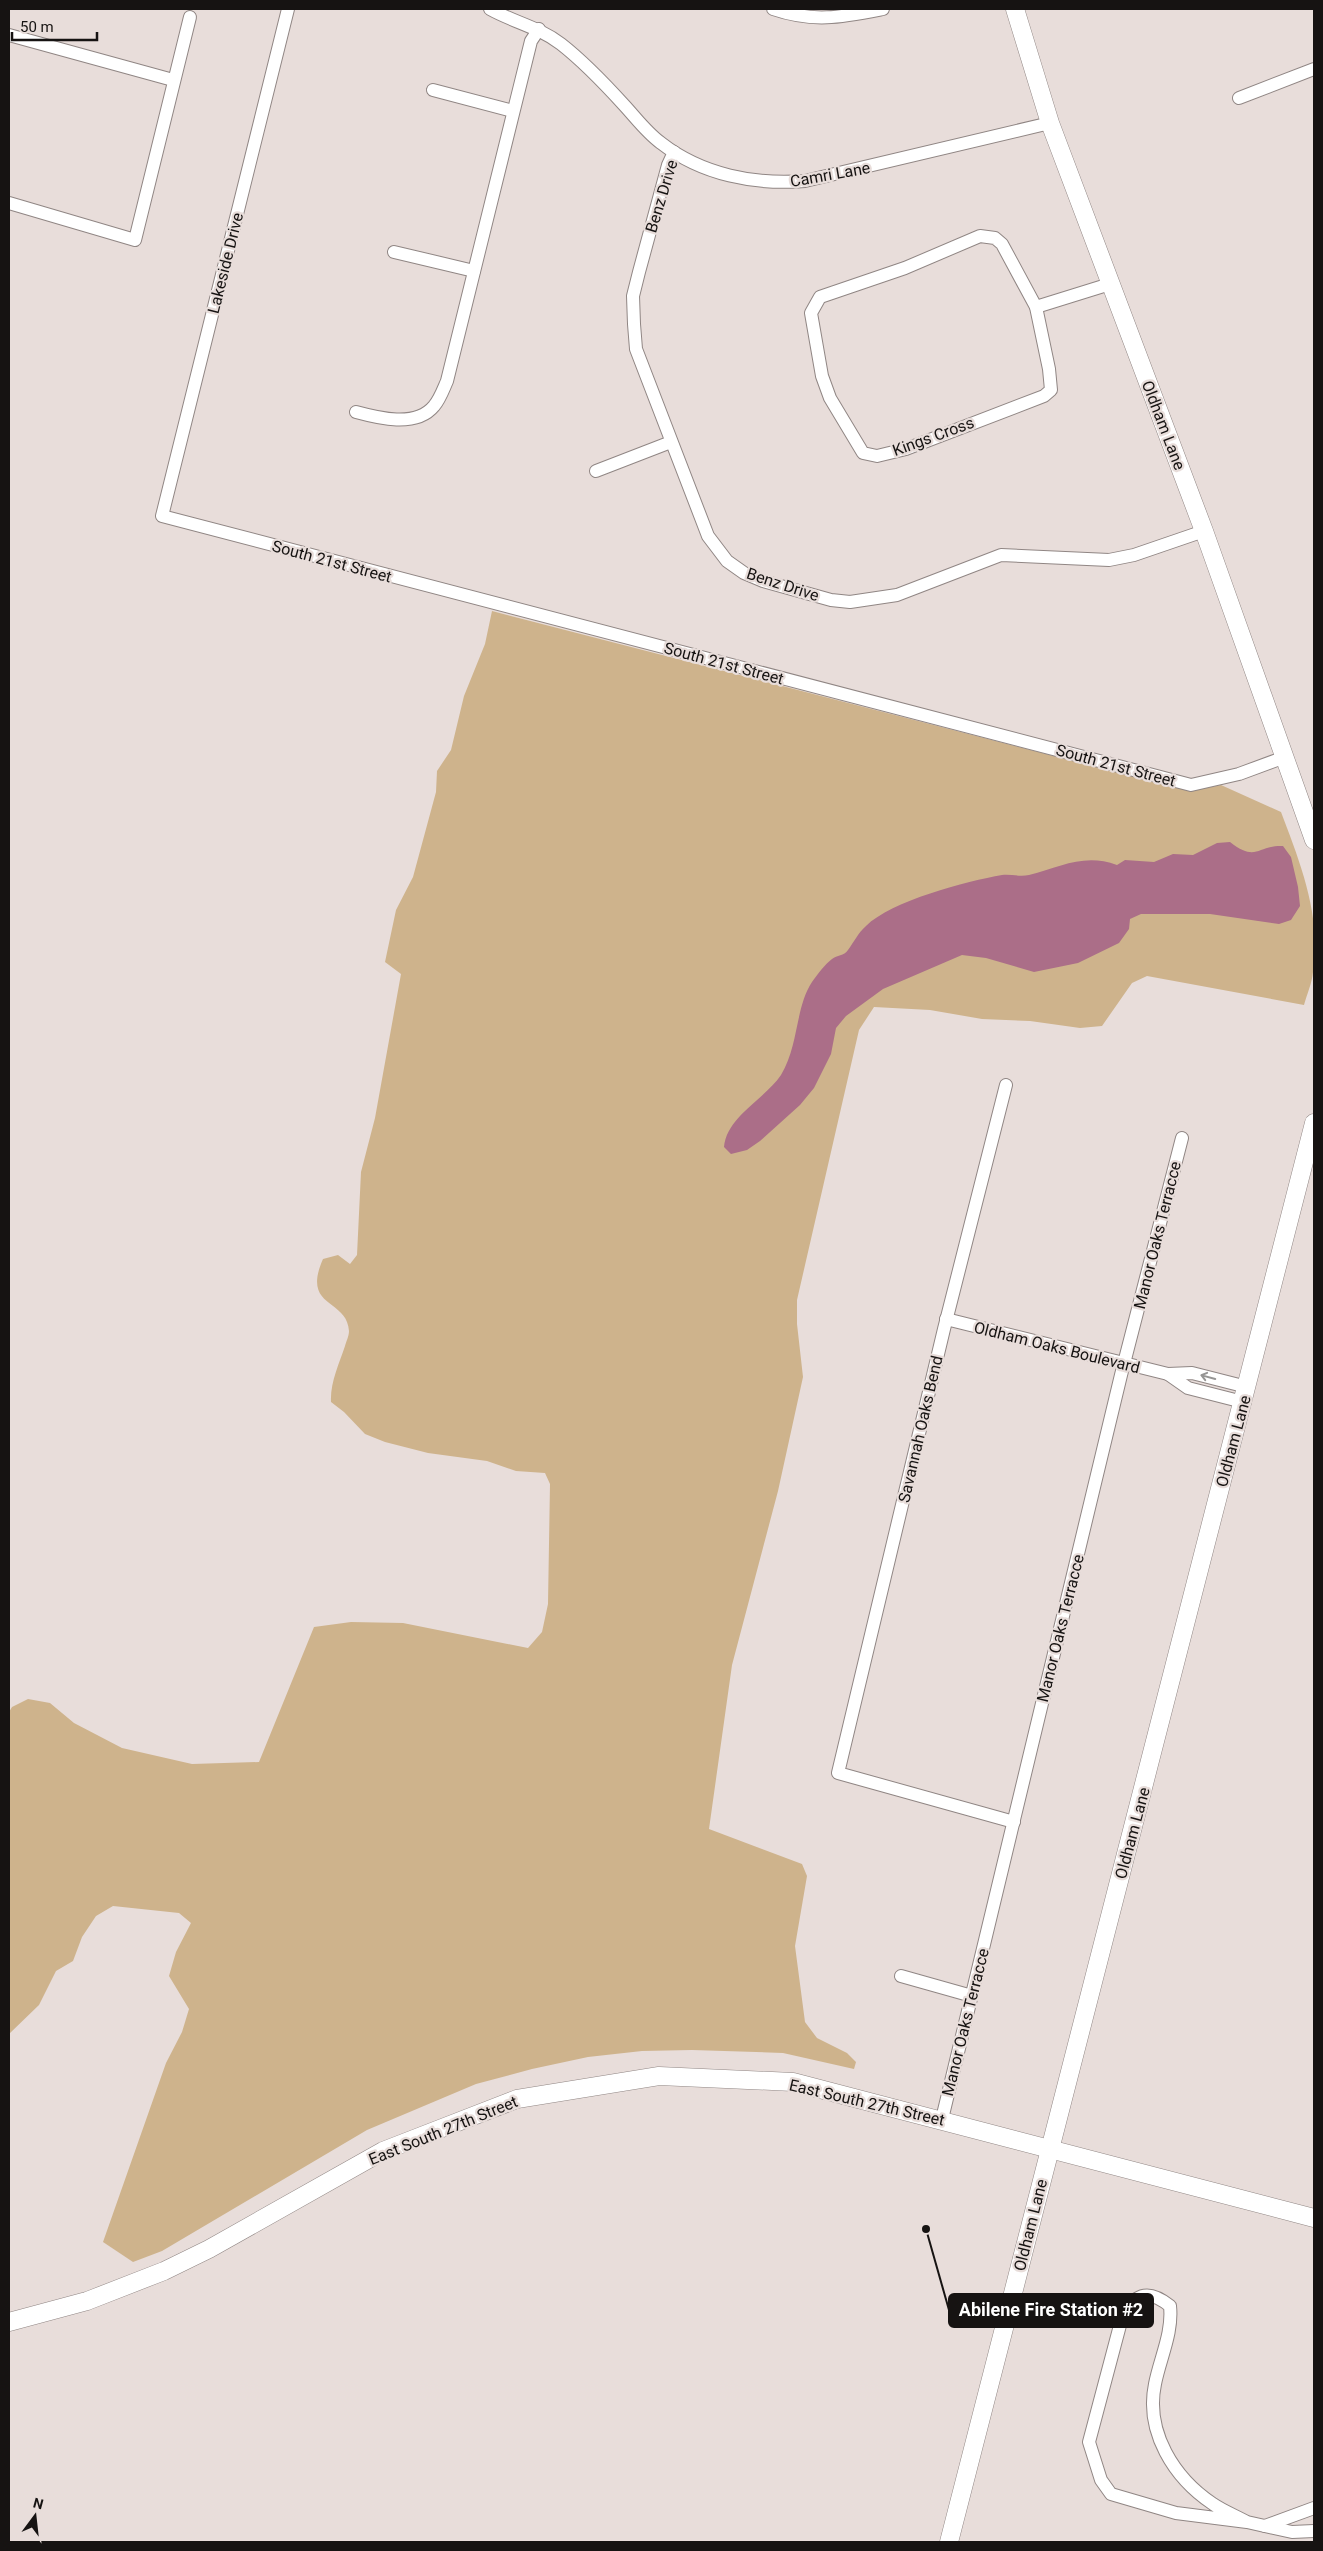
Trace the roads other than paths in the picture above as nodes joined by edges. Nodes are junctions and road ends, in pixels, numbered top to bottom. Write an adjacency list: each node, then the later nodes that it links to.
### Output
1 (288, 9): 24 (street, Lakeside Drive)
2 (490, 9): 7 (street, Camri Lane)
3 (773, 9): 4 (street)
4 (884, 9)
5 (1015, 9): 14 (main road, Oldham Lane)
6 (190, 18): 10 (street)
7 (539, 29): 13 (street); 15 (street, Camri Lane)
8 (9, 34): 10 (street)
9 (1314, 69): 12 (street)
10 (174, 80): 16 (street)
11 (433, 90): 13 (street)
12 (1239, 98)
13 (513, 111): 18 (street)
14 (1050, 123): 15 (street, Camri Lane); 19 (main road, Oldham Lane)
15 (674, 152): 22 (street, Benz Drive)
16 (9, 203)
17 (394, 252): 18 (street)
18 (474, 271): 21 (street)
19 (1110, 284): 20 (street); 25 (main road, Oldham Lane)
20 (1036, 307): 20 (street, Kings Cross)
21 (356, 412)
22 (671, 442): 23 (street); 25 (street, Benz Drive)
23 (596, 471)
24 (162, 516): 26 (street, South 21st Street)
25 (1204, 531): 26 (main road, Oldham Lane)
26 (1285, 757): 27 (main road, Oldham Lane)
27 (1314, 840)
28 (1006, 1085): 31 (street, Savannah Oaks Bend)
29 (1314, 1123): 33 (main road, Oldham Lane)
30 (1182, 1138): 32 (street, Manor Oaks Terracce)
31 (946, 1319): 32 (street, Oldham Oaks Boulevard); 34 (street, Savannah Oaks Bend)
32 (1124, 1364): 33 (street, Oldham Oaks Boulevard); 34 (street, Manor Oaks Terracce)
33 (1245, 1395): 38 (main road, Oldham Lane)
34 (1014, 1822): 36 (street, Manor Oaks Terracce)
35 (901, 1976): 36 (street)
36 (972, 1996): 37 (street, Manor Oaks Terracce)
37 (942, 2120): 38 (main road, East South 27th Street); 40 (main road, East South 27th Street)
38 (1049, 2150): 39 (main road, East South 27th Street); 45 (main road, Oldham Lane)
39 (1314, 2218)
40 (9, 2322)
41 (1313, 2508): 43 (street); 44 (street)
42 (1247, 2522): 42 (street); 43 (street)
43 (1265, 2526): 44 (street)
44 (1310, 2532)
45 (949, 2542)

